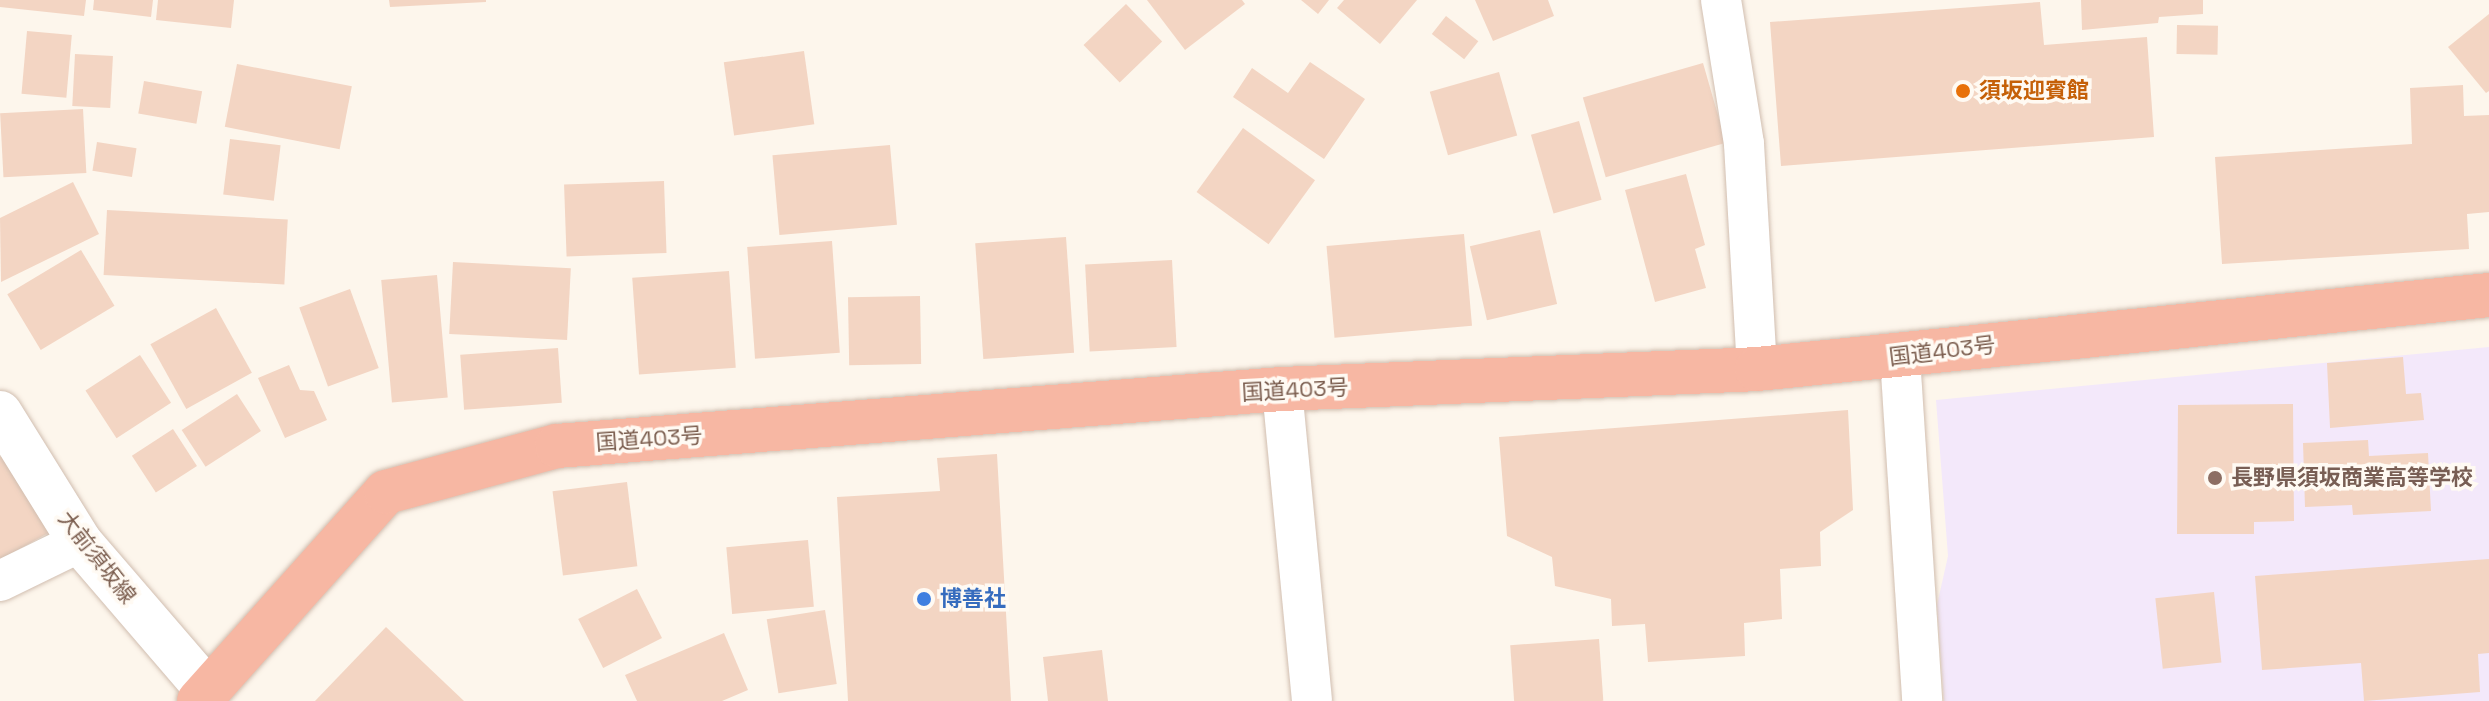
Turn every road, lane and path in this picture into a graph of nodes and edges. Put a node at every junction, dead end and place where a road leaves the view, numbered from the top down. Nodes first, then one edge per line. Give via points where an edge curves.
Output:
1 (1721, 0) edge
2 (2489, 295) edge
3 (1900, 357) junction
4 (1757, 369) junction
5 (1282, 389) junction
6 (0, 413) edge
7 (80, 542) junction
8 (0, 581) edge
9 (209, 698) edge
10 (1312, 701) edge
11 (1922, 701) edge

1 - 4 street via 1744,144
2 - 3 highway, 国道403号
3 - 4 highway, 国道403号
3 - 11 street
4 - 5 highway, 国道403号
5 - 9 highway, 国道403号 via 557,446 386,492
5 - 10 street
6 - 7 main road, 大前須坂線
7 - 8 street
7 - 9 main road, 大前須坂線

